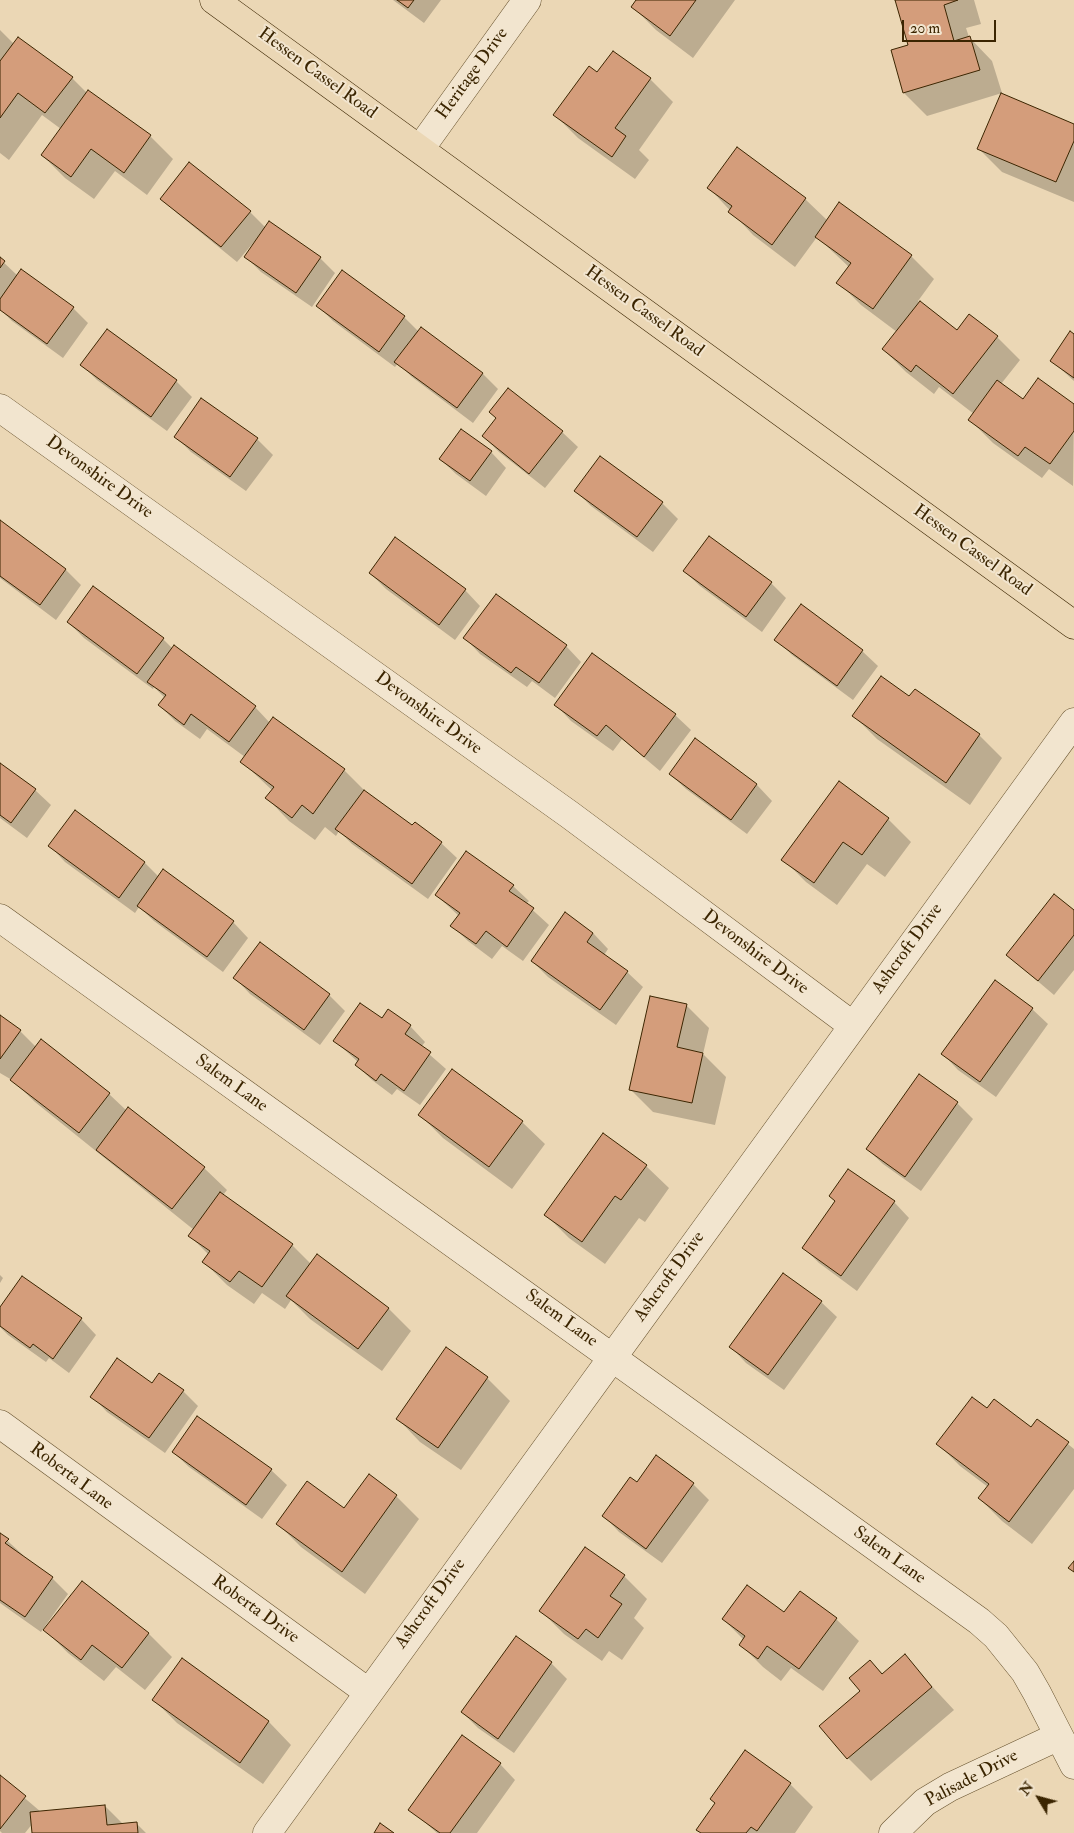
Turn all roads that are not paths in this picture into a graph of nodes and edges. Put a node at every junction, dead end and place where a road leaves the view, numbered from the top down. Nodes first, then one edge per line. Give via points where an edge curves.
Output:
1 (214, 0) edge
2 (527, 0) edge
3 (420, 149) junction
4 (0, 408) edge
5 (1074, 625) edge
6 (1074, 722) edge
7 (0, 918) edge
8 (852, 1025) junction
9 (612, 1356) junction
10 (0, 1424) edge
11 (142, 1529) joint
12 (368, 1692) junction
13 (1059, 1736) junction
14 (1074, 1765) edge
15 (267, 1833) edge
16 (893, 1833) edge

1 - 3 main road, Hessen Cassel Road
2 - 3 street, Heritage Drive
3 - 5 main road, Hessen Cassel Road
4 - 8 street, Devonshire Drive via 570,815
6 - 8 street, Ashcroft Drive
7 - 9 street, Salem Lane
8 - 9 street, Ashcroft Drive
9 - 12 street, Ashcroft Drive
9 - 13 street, Salem Lane via 979,1621 996,1636 1025,1672
10 - 11 street, Roberta Lane
11 - 12 street, Roberta Drive
12 - 15 street, Ashcroft Drive
13 - 14 street, Salem Lane
13 - 16 street, Palisade Drive via 950,1787 925,1802

